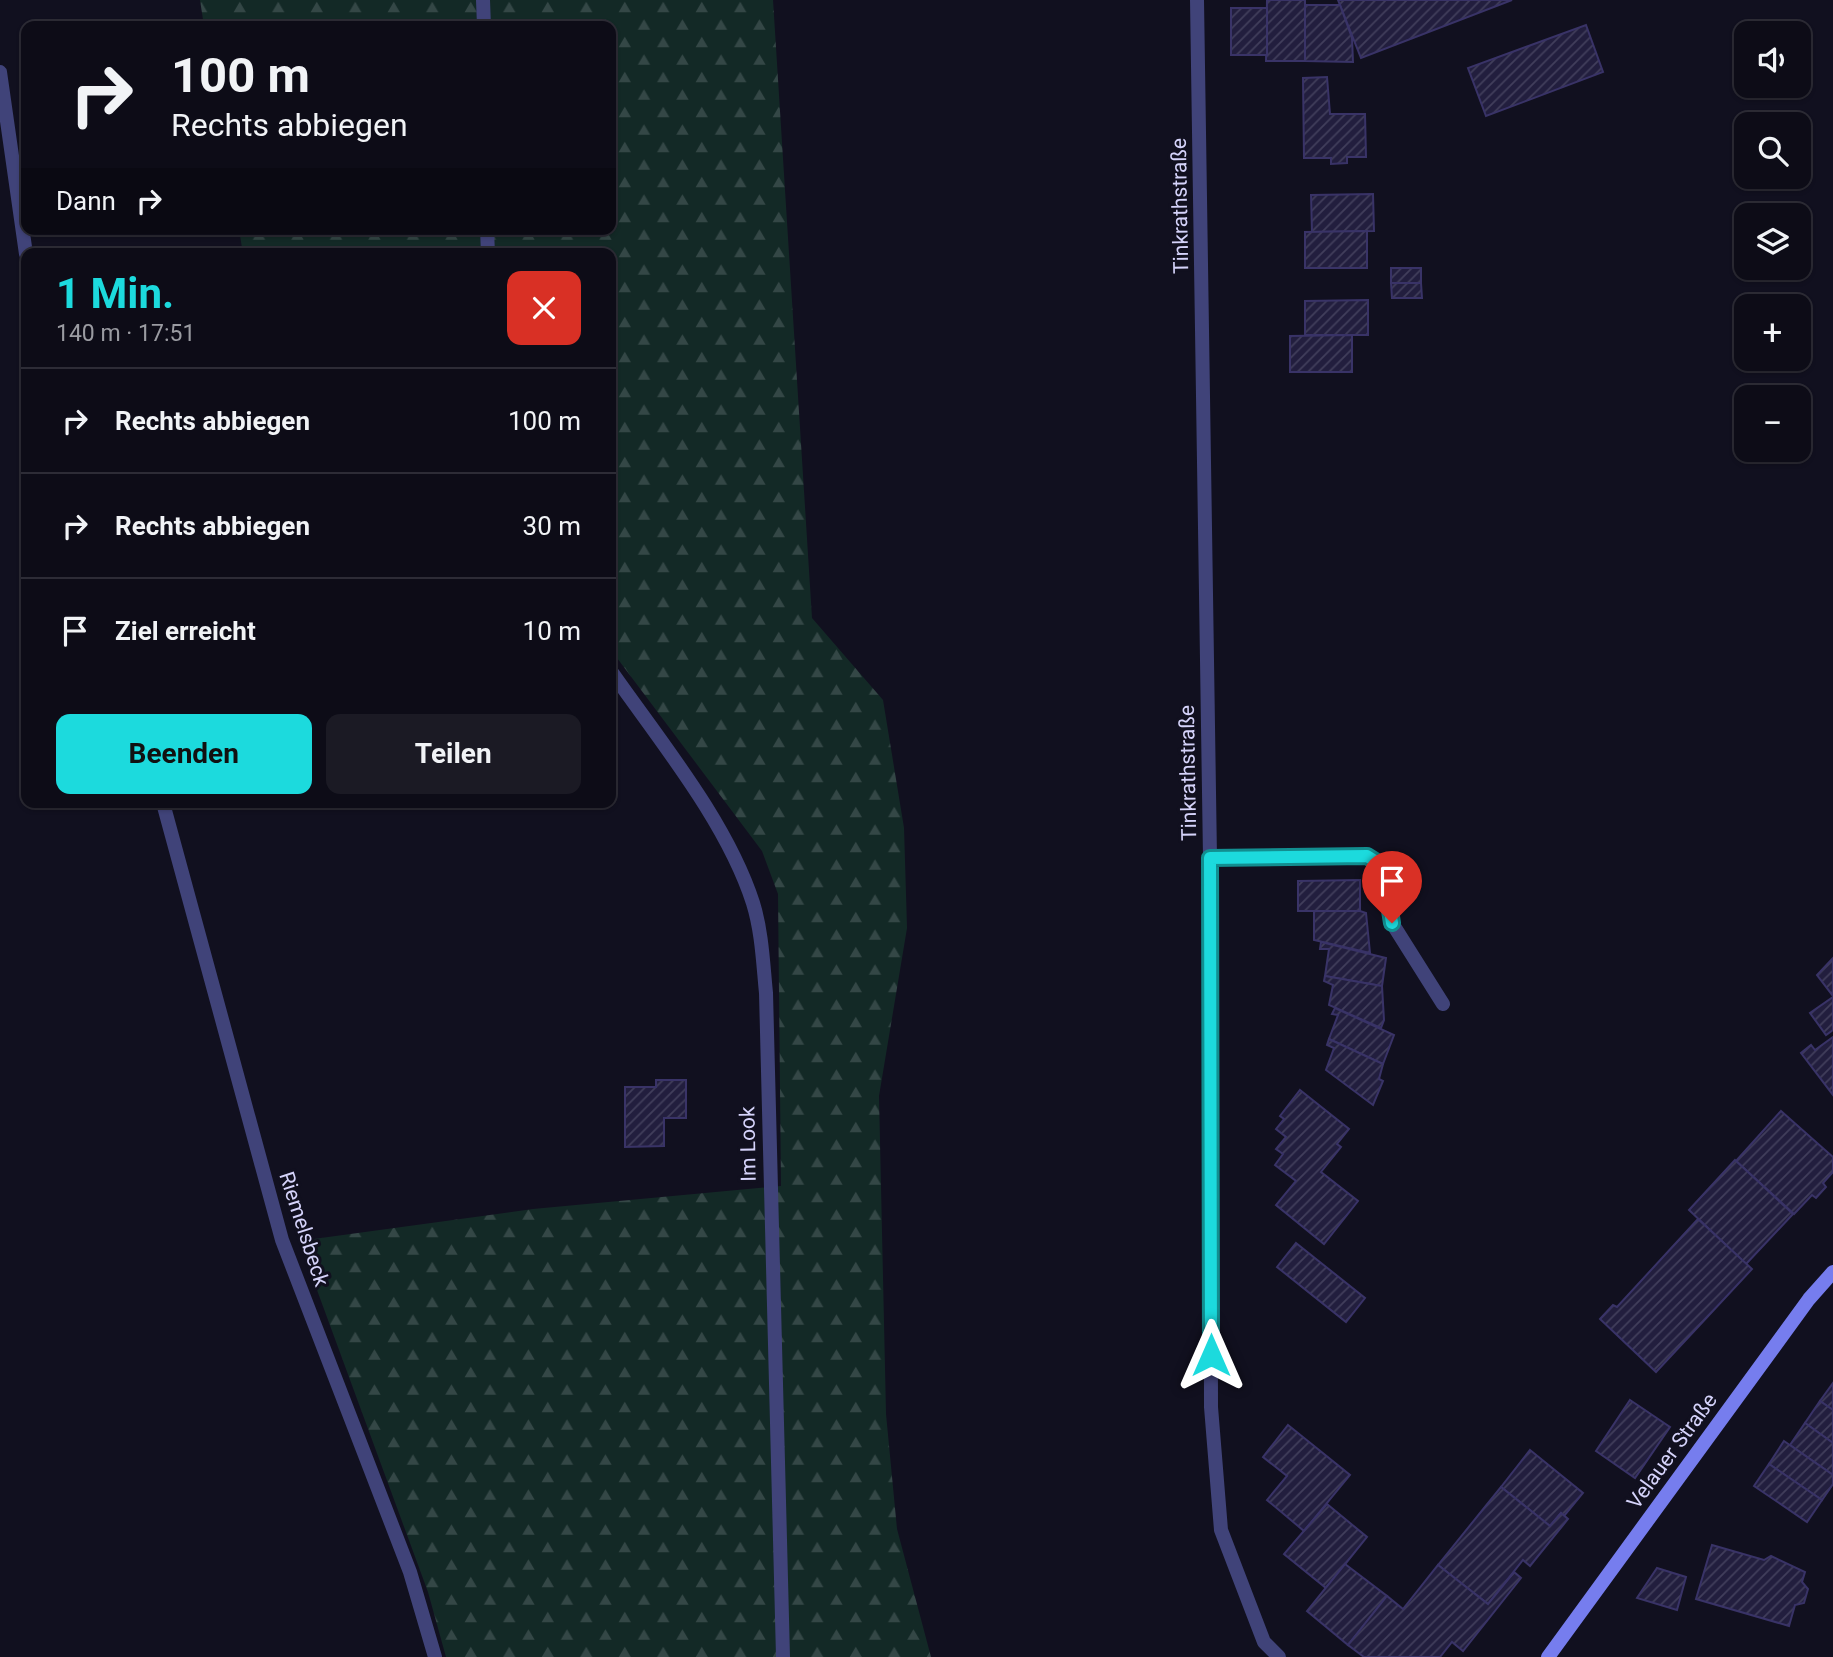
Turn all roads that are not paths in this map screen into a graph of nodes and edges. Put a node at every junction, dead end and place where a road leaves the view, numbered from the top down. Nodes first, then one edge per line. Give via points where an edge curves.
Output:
1 (483, 0) edge
2 (1197, 0) edge
3 (484, 21) edge
4 (0, 72) edge
5 (21, 219) edge
6 (616, 678) edge
7 (164, 808) edge
8 (1210, 858) junction
9 (1443, 1004) dead end
10 (1833, 1272) edge
11 (435, 1657) edge
12 (783, 1657) edge
13 (1279, 1657) edge
14 (1548, 1657) edge

1 - 3 street
2 - 8 street, Tinkrathstraße
4 - 5 street
6 - 12 street, Im Look via 735,858 753,904 762,948
7 - 11 street, Riemelsbeck via 282,1240 410,1572
8 - 9 street via 1367,856 1383,866 1392,923
8 - 13 street, Tinkrathstraße via 1213,1434 1222,1530 1264,1642
10 - 14 main road, Velauer Straße

